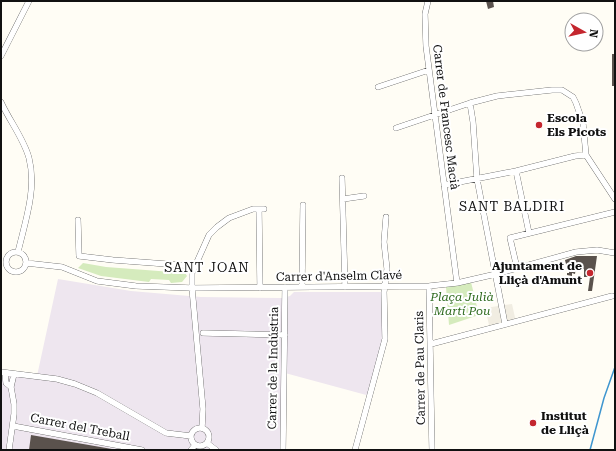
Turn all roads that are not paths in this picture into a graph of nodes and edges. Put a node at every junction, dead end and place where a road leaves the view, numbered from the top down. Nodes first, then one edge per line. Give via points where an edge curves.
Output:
1 (29, 1) edge
2 (428, 1) edge
3 (1, 56) edge
4 (429, 70) junction
5 (378, 87) dead end
6 (1, 102) edge
7 (470, 103) junction
8 (435, 115) junction
9 (396, 128) dead end
10 (586, 155) junction
11 (516, 171) junction
12 (342, 178) dead end
13 (477, 179) junction
14 (444, 185) junction
15 (364, 196) dead end
16 (343, 199) junction
17 (615, 199) edge
18 (303, 205) dead end
19 (615, 212) edge
20 (386, 217) dead end
21 (78, 220) dead end
22 (529, 233) junction
23 (18, 252) junction
24 (615, 253) edge
25 (4, 263) edge
26 (26, 263) junction
27 (194, 266) junction
28 (517, 268) junction
29 (496, 274) junction
30 (457, 283) junction
31 (386, 286) junction
32 (429, 286) junction
33 (285, 287) junction
34 (302, 287) junction
35 (345, 287) junction
36 (192, 288) junction
37 (260, 288) junction
38 (612, 296) dead end
39 (505, 324) junction
40 (203, 333) dead end
41 (285, 335) junction
42 (431, 344) junction
43 (3, 372) edge
44 (14, 374) junction
45 (6, 383) edge
46 (13, 426) junction
47 (202, 428) junction
48 (191, 436) junction
49 (207, 443) junction
50 (195, 444) junction
51 (118, 448) edge
52 (9, 450) edge
53 (142, 450) edge
54 (191, 450) edge
55 (216, 450) edge
56 (283, 450) edge
57 (355, 450) edge
58 (432, 450) edge

1 - 3 street
2 - 4 street, Carrer de Francesc Macià via 425,29
4 - 5 street
4 - 8 street, Carrer de Francesc Macià
6 - 23 street via 29,156 32,175 32,189
7 - 8 street
7 - 10 street via 515,93 552,90 567,92 580,110
7 - 13 street
8 - 9 street
8 - 14 street, Carrer de Francesc Macià
10 - 11 street
10 - 17 street
11 - 13 street
11 - 22 street
12 - 16 street
13 - 14 street
13 - 29 street
14 - 30 street, Carrer de Francesc Macià
15 - 16 street
16 - 35 street
18 - 34 street
19 - 22 street
20 - 31 street
21 - 27 street via 79,256
22 - 28 street via 510,238
23 - 25 street via 12,253
23 - 26 street via 26,258
24 - 28 street, Carrer d'Anselm Clavé via 597,250 576,252
25 - 26 street via 10,270 18,272
26 - 36 street, Carrer d'Anselm Clavé via 62,267 97,281 136,286
27 - 36 street
27 - 37 street via 209,235 216,227 229,218 261,209
28 - 29 street, Carrer d'Anselm Clavé
29 - 30 street, Carrer d'Anselm Clavé
29 - 39 street
30 - 32 street, Carrer d'Anselm Clavé
31 - 32 street, Carrer d'Anselm Clavé
31 - 35 street, Carrer d'Anselm Clavé
31 - 57 street via 384,348
32 - 42 street, Carrer de Pau Claris
33 - 34 street, Carrer d'Anselm Clavé
33 - 37 street, Carrer d'Anselm Clavé
33 - 41 street, Carrer de la Indústria
34 - 35 street, Carrer d'Anselm Clavé
36 - 37 street, Carrer d'Anselm Clavé
36 - 47 street via 203,409
38 - 39 street
39 - 42 street
40 - 41 street
41 - 56 street, Carrer de la Indústria
42 - 58 street, Carrer de Pau Claris
43 - 44 street
43 - 45 street
44 - 45 street
44 - 48 street via 75,384 97,393 166,433
45 - 46 street via 14,404
46 - 51 street, Carrer del Treball
46 - 52 street
47 - 48 street via 195,429
47 - 49 street via 209,434
48 - 50 street
49 - 50 street via 201,446
49 - 55 street
50 - 54 street
51 - 53 street, Carrer del Treball

